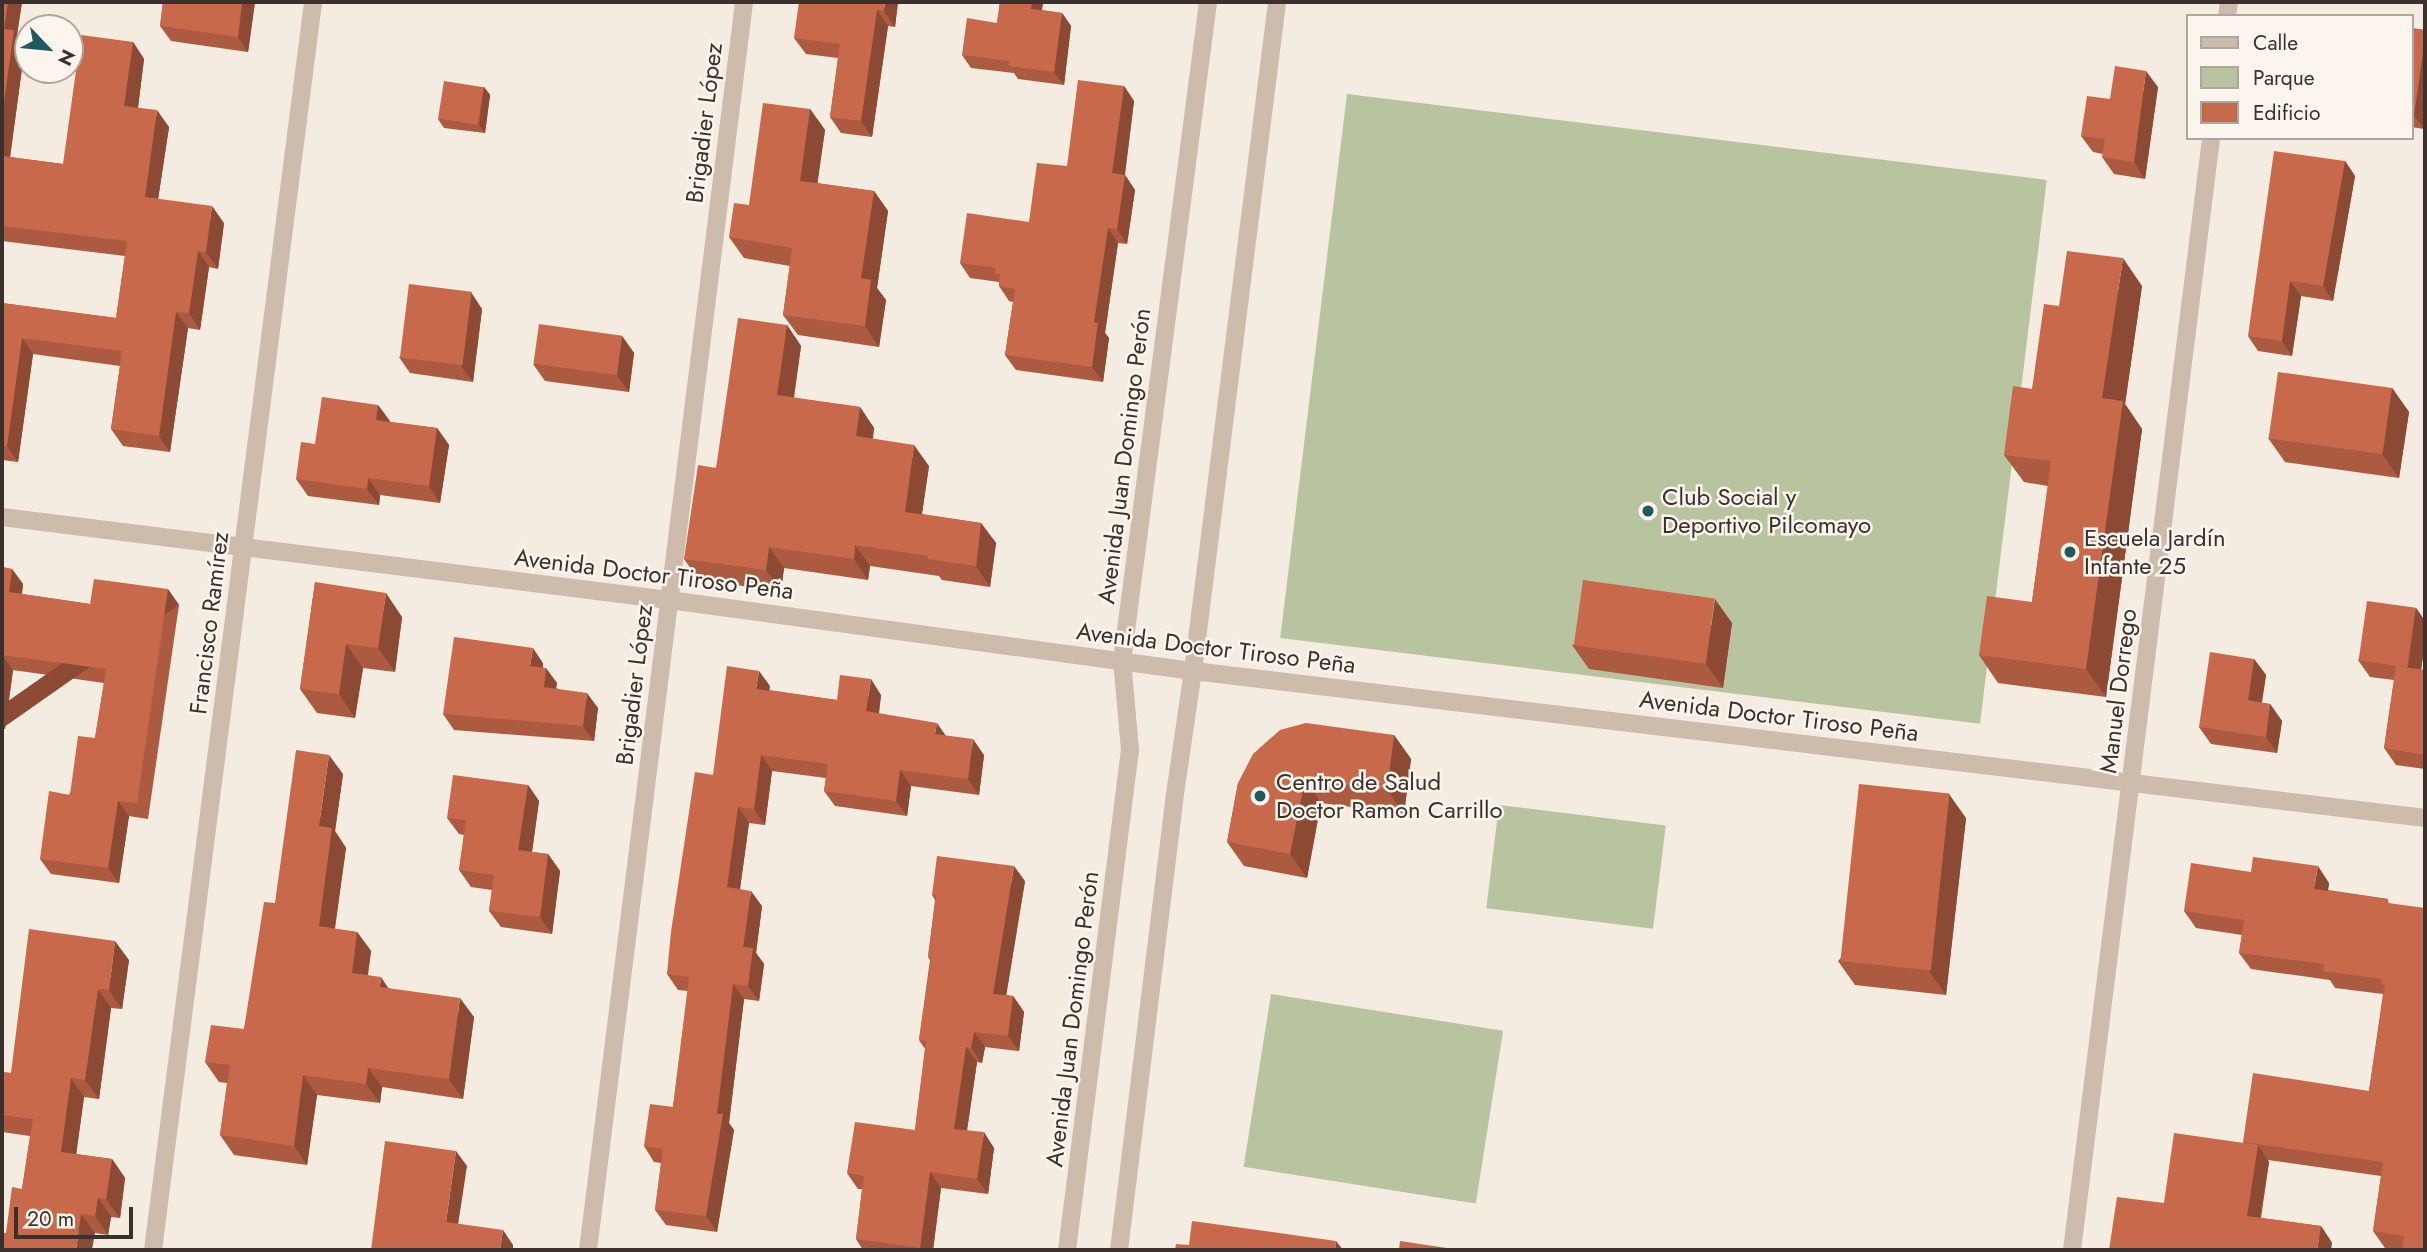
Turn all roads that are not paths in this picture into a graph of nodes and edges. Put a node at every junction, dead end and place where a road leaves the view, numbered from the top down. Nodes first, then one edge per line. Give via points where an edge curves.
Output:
1 (313, 2) edge
2 (744, 2) edge
3 (1208, 2) edge
4 (1277, 2) edge
5 (2211, 140) edge
6 (2, 517) edge
7 (243, 547) junction
8 (669, 600) junction
9 (1122, 661) junction
10 (1193, 671) junction
11 (2131, 782) junction
12 (2425, 818) edge
13 (153, 1250) edge
14 (588, 1250) edge
15 (1067, 1250) edge
16 (1119, 1250) edge
17 (2072, 1250) edge

1 - 7 street, Francisco Ramírez
2 - 8 street, Brigadier López
3 - 9 street, Avenida Juan Domingo Perón
4 - 10 street
5 - 11 street, Manuel Dorrego
6 - 7 street, Avenida Doctor Tiroso Peña
7 - 8 street, Avenida Doctor Tiroso Peña
7 - 13 street, Francisco Ramírez
8 - 9 street, Avenida Doctor Tiroso Peña
8 - 14 street, Brigadier López
9 - 10 street, Avenida Doctor Tiroso Peña
9 - 15 street, Avenida Juan Domingo Perón via 1130,750
10 - 11 street, Avenida Doctor Tiroso Peña
10 - 16 street
11 - 12 street, Avenida Doctor Tiroso Peña
11 - 17 street, Manuel Dorrego

